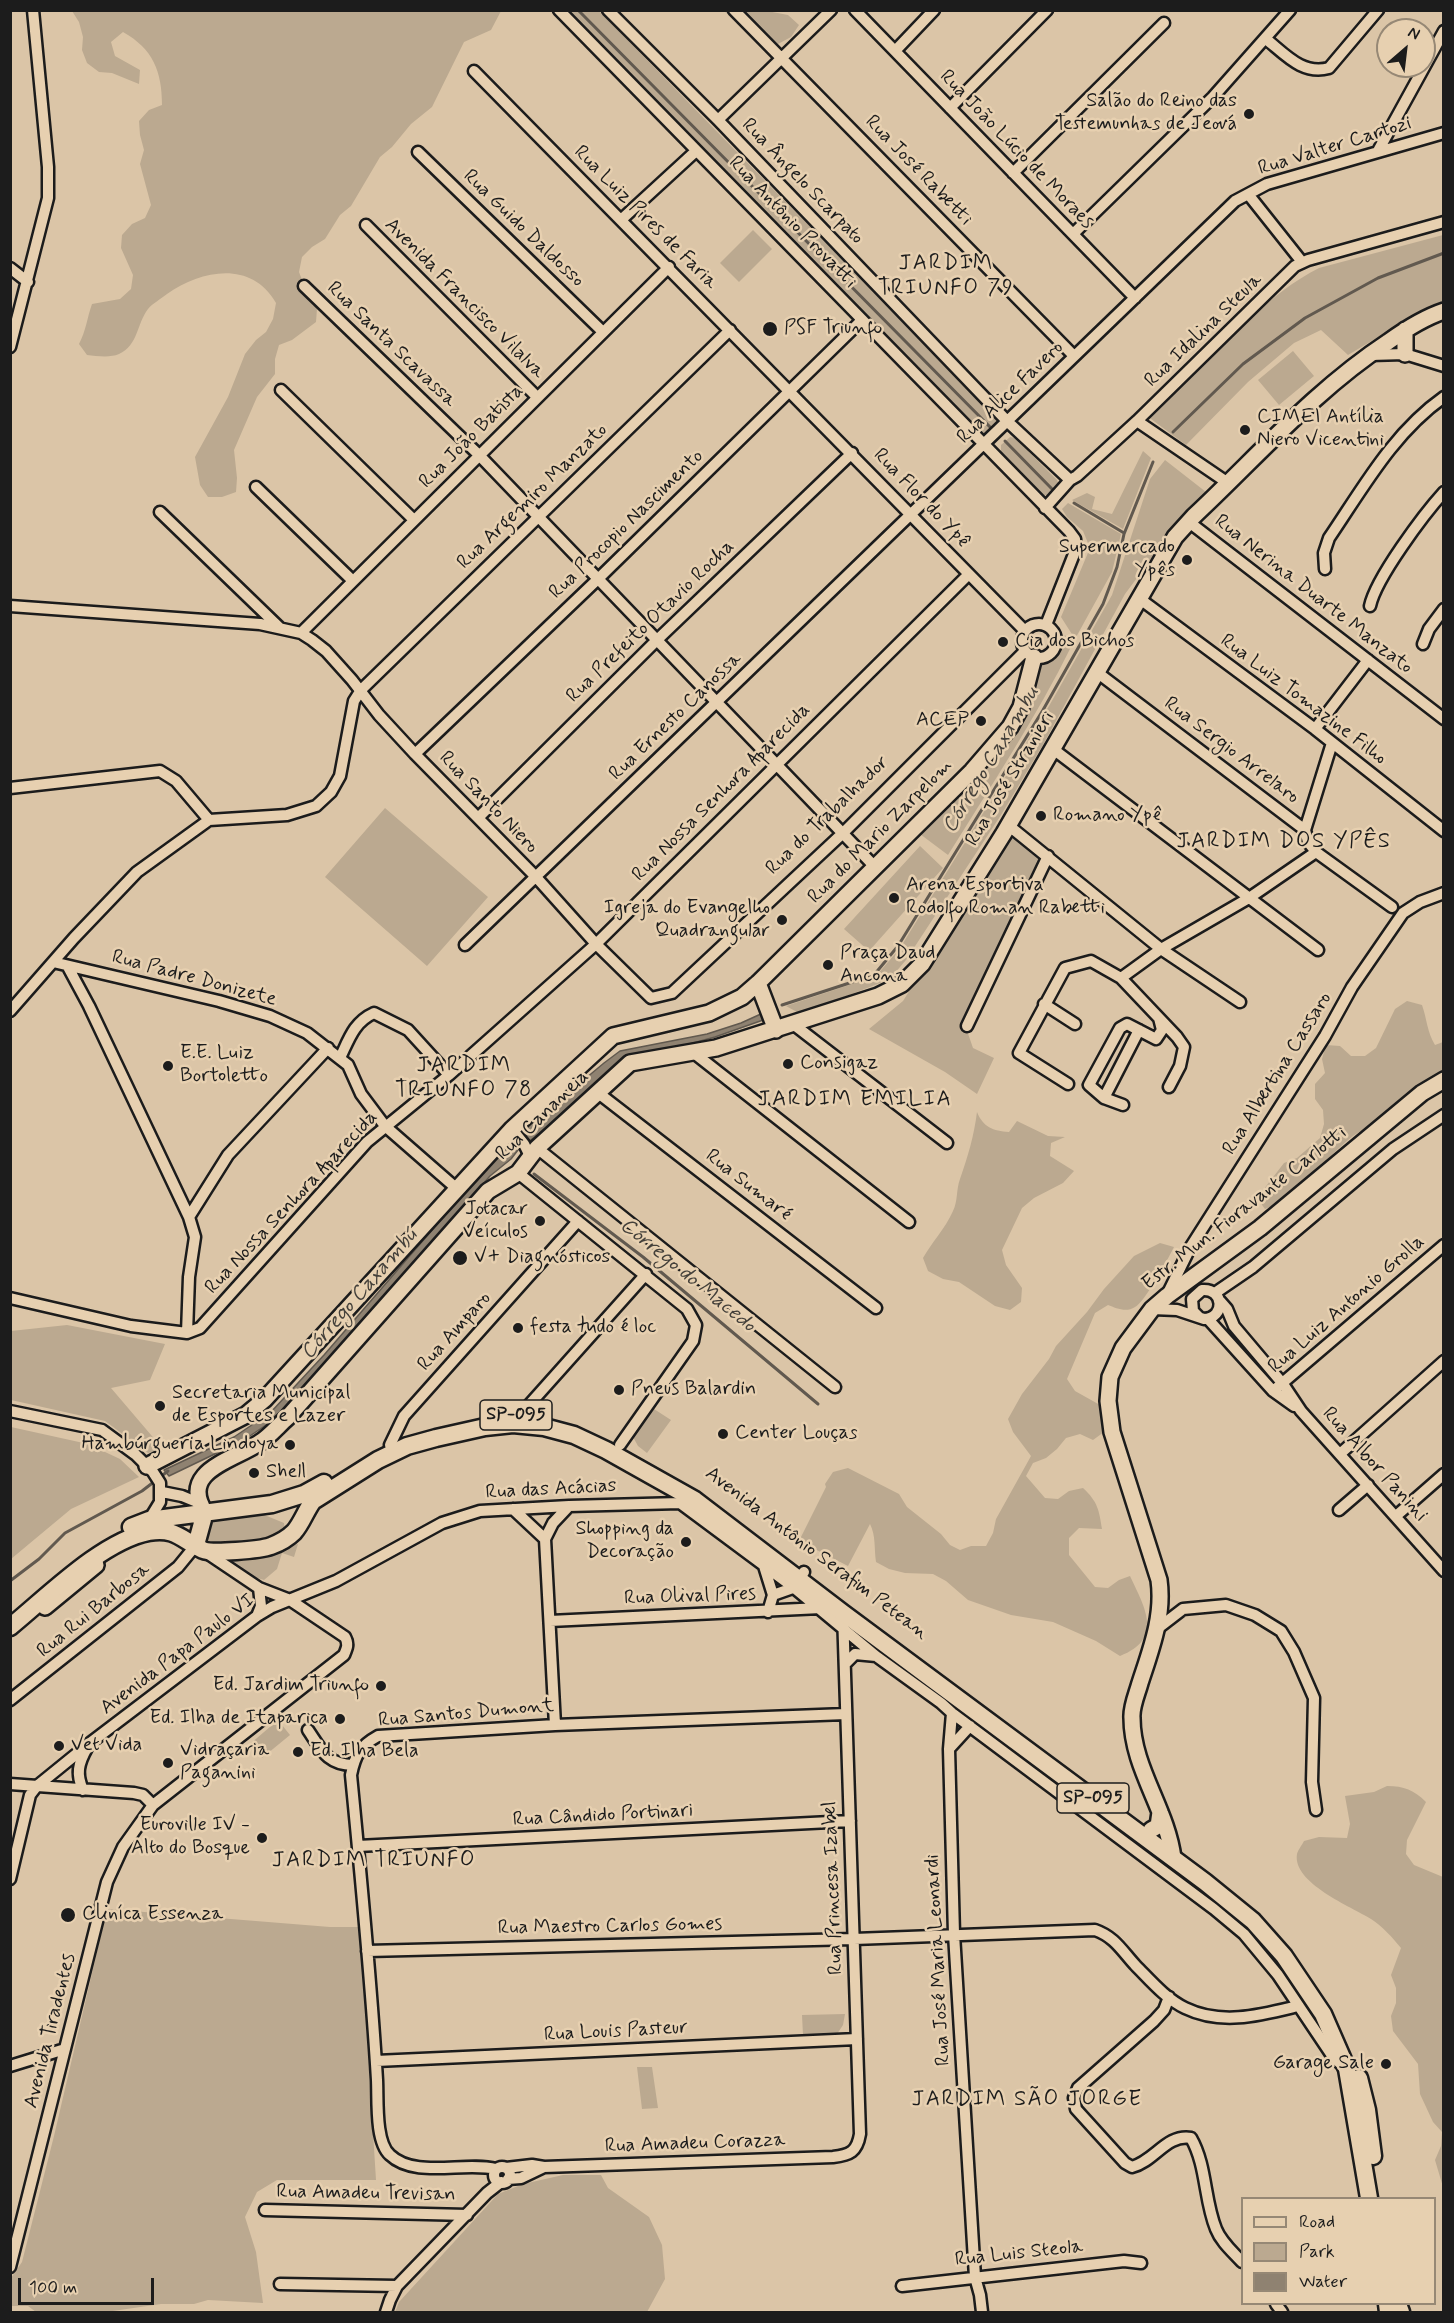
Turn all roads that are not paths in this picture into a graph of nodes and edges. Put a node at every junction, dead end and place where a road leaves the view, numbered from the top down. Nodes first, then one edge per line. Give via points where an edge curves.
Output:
1 (33, 10) edge
2 (559, 10) edge
3 (608, 10) edge
4 (734, 10) edge
5 (831, 10) edge
6 (855, 10) edge
7 (870, 10) edge
8 (934, 10) edge
9 (1047, 10) edge
10 (1290, 10) edge
11 (1378, 10) edge
12 (1164, 23) dead end
13 (872, 28) junction
14 (1443, 31) edge
15 (1266, 39) junction
16 (895, 51) junction
17 (782, 58) junction
18 (474, 70) dead end
19 (950, 108) junction
20 (717, 120) junction
21 (1443, 133) edge
22 (696, 150) junction
23 (1378, 151) junction
24 (418, 152) dead end
25 (1013, 173) junction
26 (1248, 194) junction
27 (622, 219) junction
28 (1443, 222) edge
29 (366, 225) dead end
30 (1073, 234) junction
31 (1302, 262) junction
32 (669, 267) junction
33 (10, 268) edge
34 (28, 282) junction
35 (304, 286) dead end
36 (1135, 298) junction
37 (1443, 311) edge
38 (862, 320) junction
39 (730, 330) junction
40 (1405, 330) junction
41 (603, 332) junction
42 (10, 347) edge
43 (1405, 354) junction
44 (1074, 356) junction
45 (1367, 356) junction
46 (1443, 366) edge
47 (281, 390) dead end
48 (790, 392) junction
49 (537, 397) junction
50 (1443, 397) edge
51 (1137, 421) junction
52 (1008, 422) junction
53 (983, 445) junction
54 (852, 453) junction
55 (479, 456) junction
56 (1070, 480) junction
57 (1228, 483) junction
58 (256, 487) dead end
59 (1443, 492) edge
60 (1046, 508) junction
61 (160, 512) dead end
62 (911, 514) junction
63 (537, 518) junction
64 (413, 519) junction
65 (1189, 522) junction
66 (1325, 569) dead end
67 (969, 574) junction
68 (598, 579) junction
69 (352, 580) junction
70 (1140, 599) junction
71 (10, 606) edge
72 (1370, 606) dead end
73 (1443, 609) edge
74 (1046, 626) junction
75 (280, 628) junction
76 (1025, 631) junction
77 (301, 633) junction
78 (657, 640) junction
79 (1424, 644) dead end
80 (1030, 654) junction
81 (1368, 660) junction
82 (1098, 673) junction
83 (361, 690) junction
84 (717, 702) junction
85 (1443, 720) edge
86 (1315, 729) junction
87 (1332, 743) junction
88 (1053, 749) junction
89 (415, 754) junction
90 (777, 764) junction
91 (10, 788) edge
92 (478, 818) junction
93 (209, 820) junction
94 (1008, 825) junction
95 (1305, 830) junction
96 (1443, 831) edge
97 (843, 833) junction
98 (1316, 852) junction
99 (1048, 856) junction
100 (876, 868) junction
101 (536, 877) junction
102 (1443, 893) edge
103 (1249, 898) junction
104 (1392, 907) dead end
105 (596, 944) junction
106 (465, 945) dead end
107 (1161, 948) junction
108 (1318, 950) dead end
109 (53, 962) junction
110 (68, 967) junction
111 (1121, 978) junction
112 (758, 983) junction
113 (651, 998) joint
114 (1240, 1002) dead end
115 (1044, 1004) junction
116 (10, 1011) edge
117 (1159, 1018) junction
118 (1075, 1023) dead end
119 (793, 1024) junction
120 (967, 1026) dead end
121 (776, 1030) junction
122 (1139, 1030) junction
123 (328, 1048) junction
124 (694, 1053) junction
125 (340, 1058) junction
126 (449, 1075) junction
127 (1443, 1080) edge
128 (1068, 1084) dead end
129 (1169, 1087) dead end
130 (597, 1092) junction
131 (1104, 1098) junction
132 (1123, 1106) dead end
133 (1443, 1115) edge
134 (385, 1126) junction
135 (512, 1129) junction
136 (947, 1143) dead end
137 (533, 1152) junction
138 (518, 1173) junction
139 (456, 1188) junction
140 (189, 1217) junction
141 (578, 1221) junction
142 (909, 1222) dead end
143 (1443, 1245) edge
144 (646, 1274) junction
145 (1193, 1277) junction
146 (1214, 1295) junction
147 (1167, 1296) junction
148 (10, 1298) edge
149 (876, 1308) dead end
150 (1152, 1309) junction
151 (1204, 1318) junction
152 (187, 1333) junction
153 (1443, 1361) edge
154 (1283, 1384) junction
155 (834, 1387) dead end
156 (1273, 1391) junction
157 (10, 1411) edge
158 (1301, 1411) junction
159 (520, 1415) junction
160 (620, 1444) junction
161 (390, 1445) junction
162 (1341, 1453) junction
163 (150, 1469) junction
164 (1443, 1473) edge
165 (1368, 1485) junction
166 (161, 1487) junction
167 (682, 1498) junction
168 (272, 1504) junction
169 (569, 1506) junction
170 (202, 1507) junction
171 (513, 1509) junction
172 (1339, 1510) dead end
173 (1396, 1516) junction
174 (145, 1527) junction
175 (296, 1529) junction
176 (546, 1539) junction
177 (200, 1548) junction
178 (764, 1566) junction
179 (1443, 1571) edge
180 (799, 1580) junction
181 (259, 1588) junction
182 (772, 1595) junction
183 (290, 1600) junction
184 (824, 1605) junction
185 (768, 1611) junction
186 (10, 1612) edge
187 (257, 1616) junction
188 (550, 1621) junction
189 (843, 1621) junction
190 (10, 1627) edge
191 (1158, 1629) junction
192 (10, 1635) edge
193 (876, 1656) junction
194 (845, 1664) junction
195 (10, 1700) edge
196 (952, 1713) junction
197 (846, 1714) junction
198 (555, 1725) junction
199 (970, 1726) junction
200 (308, 1730) dead end
201 (90, 1743) junction
202 (949, 1749) junction
203 (353, 1765) junction
204 (10, 1784) edge
205 (37, 1786) junction
206 (83, 1790) junction
207 (153, 1805) junction
208 (1316, 1810) dead end
209 (1160, 1812) junction
210 (850, 1821) junction
211 (1151, 1830) junction
212 (358, 1846) junction
213 (1173, 1852) junction
214 (10, 1879) edge
215 (954, 1934) junction
216 (854, 1939) junction
217 (367, 1952) junction
218 (1169, 1998) junction
219 (1298, 2006) junction
220 (857, 2038) junction
221 (65, 2049) junction
222 (29, 2060) junction
223 (376, 2061) junction
224 (10, 2066) edge
225 (1347, 2069) junction
226 (60, 2072) junction
227 (846, 2155) joint
228 (501, 2176) junction
229 (1369, 2197) edge
230 (1378, 2197) edge
231 (265, 2210) dead end
232 (467, 2215) junction
233 (1241, 2261) edge
234 (1141, 2263) dead end
235 (10, 2267) edge
236 (975, 2277) junction
237 (280, 2284) dead end
238 (398, 2286) junction
239 (902, 2286) dead end
240 (386, 2313) edge
241 (982, 2313) edge

1 - 34 street via 48,198
2 - 22 street, Rua Antônio Provatti
3 - 20 street, Rua Ângelo Scarpato
4 - 17 street, Rua José Rabetti
5 - 17 street
6 - 13 street, Rua João Lúcio de Moraes
7 - 13 street
8 - 16 street
9 - 19 street
10 - 15 street
11 - 15 street via 1329,68 1304,68
12 - 25 street
13 - 16 street, Rua João Lúcio de Moraes
14 - 23 street
15 - 30 street via 1213,97
16 - 19 street, Rua João Lúcio de Moraes
17 - 20 street
17 - 44 street, Rua José Rabetti
18 - 27 street, Rua Luiz Pires de Faria
19 - 25 street, Rua João Lúcio de Moraes
20 - 52 street, Rua Ângelo Scarpato
21 - 23 street, Rua Valter Cartozi
22 - 27 street
22 - 38 street, Rua Antônio Provatti
23 - 26 street, Rua Valter Cartozi via 1267,184
24 - 41 street, Rua Guido Daldosso
25 - 30 street, Rua João Lúcio de Moraes
26 - 31 street
26 - 36 street, Rua Valter Cartozi via 1235,201
27 - 32 street, Rua Luiz Pires de Faria
28 - 31 street, Rua Idalina Steula
29 - 49 street, Avenida Francisco Vilalva
30 - 36 street, Rua João Lúcio de Moraes
31 - 51 street, Rua Idalina Steula
32 - 39 street, Rua Luiz Pires de Faria
32 - 41 street, Rua João Batista
33 - 34 street
34 - 42 street
35 - 55 street, Rua Santa Scavassa
36 - 44 street, Rua Alice Favero
37 - 40 street, Rua José Stranieri
38 - 48 street, Rua Procopio Nascimento
38 - 53 street, Rua Antônio Provatti
39 - 48 street, Rua Luiz Pires de Faria
39 - 63 street, Rua Argemiro Manzato
40 - 43 street
40 - 45 street, Rua José Stranieri
41 - 49 street, Rua João Batista
43 - 45 street
43 - 46 street
44 - 52 street, Rua Alice Favero
45 - 57 street, Rua José Stranieri via 1323,390
47 - 64 street
48 - 54 street, Rua Flor do Ypê
48 - 68 street, Rua Procopio Nascimento
49 - 55 street, Rua João Batista
50 - 66 street via 1396,439 1329,538 1324,553
51 - 56 street, Rua Idalina Steula
51 - 57 street
52 - 53 street, Rua Alice Favero
52 - 56 street, Rua Ângelo Scarpato
53 - 60 street, Rua Antônio Provatti
53 - 62 street, Rua Alice Favero
54 - 62 street, Rua Flor do Ypê
54 - 78 street, Rua Prefeito Otavio Rocha
55 - 63 street, Rua Santa Scavassa
55 - 64 street, Rua João Batista
56 - 60 street, Rua Idalina Steula
57 - 65 street, Rua José Stranieri
58 - 69 street
59 - 72 street via 1377,587
60 - 74 street, Rua Antônio Provatti via 1075,539 1076,549
61 - 75 street
62 - 67 street, Rua Flor do Ypê
62 - 84 street, Rua Ernesto Canossa
63 - 68 street, Rua Santa Scavassa
63 - 83 street, Rua Argemiro Manzato
64 - 69 street, Rua João Batista
65 - 70 street, Rua José Stranieri via 1175,537
65 - 81 street, Rua Nerina Duarte Manzato
67 - 76 street, Rua Flor do Ypê
67 - 90 street, Rua Nossa Senhora Aparecida
68 - 78 street, Rua Santa Scavassa
68 - 89 street, Rua Procopio Nascimento
69 - 77 street, Rua João Batista
70 - 82 street, Rua José Stranieri
70 - 86 street, Rua Luiz Tomazine Filho
71 - 75 street
73 - 79 street
74 - 76 street via 1032,626
74 - 80 street via 1056,637 1055,647 1049,655
75 - 77 street
76 - 80 street via 1022,641
77 - 83 street, Rua Santo Niero via 326,651
78 - 84 street, Rua Santa Scavassa
78 - 92 street, Rua Prefeito Otavio Rocha
80 - 97 street, Rua do Trabalhador
80 - 100 street, Rua do Mario Zarpelom via 1021,707 1011,727
81 - 85 street, Rua Nerina Duarte Manzato
81 - 86 street
82 - 88 street, Rua José Stranieri
82 - 95 street, Rua Sergio Arrelaro
83 - 89 street, Rua Santo Niero
83 - 93 street via 354,701 340,776 316,806 287,815
84 - 90 street, Rua Santa Scavassa
84 - 101 street, Rua Ernesto Canossa
86 - 87 street, Rua Luiz Tomazine Filho
87 - 95 street
87 - 96 street, Rua Luiz Tomazine Filho
88 - 94 street, Rua José Stranieri
88 - 103 street
89 - 92 street, Rua Santo Niero
90 - 97 street, Rua Santa Scavassa
90 - 105 street, Rua Nossa Senhora Aparecida
91 - 93 street via 160,771 176,781
92 - 101 street, Rua Santo Niero
93 - 109 street via 137,872
94 - 99 street
94 - 119 street, Rua José Stranieri via 922,963 902,984 879,996
95 - 98 street, Rua Sergio Arrelaro
97 - 100 street, Rua Santa Scavassa
97 - 113 street, Rua do Trabalhador via 672,993
98 - 103 street
98 - 104 street, Rua Sergio Arrelaro
99 - 107 street
99 - 120 street
100 - 112 street, Rua do Mario Zarpelom
101 - 105 street, Rua Santo Niero
101 - 106 street, Rua Ernesto Canossa
102 - 147 street, Rua Albertina Cassaro via 1403,913 1352,987 1190,1248
103 - 107 street
103 - 108 street
105 - 113 street, Rua Santo Niero
105 - 126 street, Rua Nossa Senhora Aparecida
107 - 111 street
107 - 114 street
109 - 110 street, Rua Padre Donizete
109 - 116 street
110 - 123 street, Rua Padre Donizete via 110,974 270,1016
110 - 140 street
111 - 115 street via 1091,961 1073,965 1065,969
111 - 117 street
112 - 121 street
112 - 135 street, Rua do Mario Zarpelom via 742,997 710,1013 613,1036
115 - 118 street
115 - 128 street via 1019,1053
117 - 122 street via 1162,1030 1156,1039
117 - 129 street via 1184,1047
119 - 121 street, Rua José Stranieri
119 - 136 street
121 - 124 street, Rua Cananeia
122 - 131 street
122 - 131 street via 1126,1024 1120,1028 1092,1078 1089,1085
123 - 125 street, Rua Padre Donizete
123 - 140 street via 228,1155
124 - 130 street, Rua Cananeia via 630,1063
124 - 142 street
125 - 126 street via 361,1019 374,1013 408,1030
125 - 134 street, Rua Padre Donizete
126 - 134 street, Rua Nossa Senhora Aparecida
127 - 145 street, Estr. Mun. Fioravante Carlotti
130 - 137 street, Rua Cananeia
130 - 149 street, Rua Sumaré
131 - 132 street
133 - 146 street via 1394,1149
134 - 139 street, Rua Padre Donizete
134 - 152 street, Rua Nossa Senhora Aparecida via 210,1319
135 - 137 street
135 - 139 street
137 - 138 street, Rua Cananeia
137 - 155 street
138 - 141 street
138 - 170 street, Rua Cananeia via 488,1191 287,1418 260,1443 203,1477 197,1486
139 - 163 street via 265,1399
140 - 152 street via 195,1238
141 - 144 street
141 - 161 street, Rua Amparo via 404,1416
143 - 154 street, Rua Luiz Antonio Grolla
144 - 159 street
144 - 160 street via 687,1309 696,1325 693,1341
145 - 146 street
145 - 147 street, Estr. Mun. Fioravante Carlotti
146 - 151 street via 1217,1315
146 - 151 street via 1198,1292 1192,1299 1193,1311
146 - 154 street via 1227,1309 1234,1326
147 - 150 street, Estr. Mun. Fioravante Carlotti
148 - 152 street via 131,1326
150 - 151 street via 1177,1310
150 - 191 street, Estr. Mun. Fioravante Carlotti via 1123,1347 1110,1377 1108,1401 1112,1432 1160,1580
151 - 156 street
153 - 162 street
154 - 156 street, Rua Luiz Antonio Grolla
154 - 158 street
156 - 158 street
157 - 163 street via 102,1430
158 - 162 street, Rua Albor Panini
159 - 160 main road, Avenida Antônio Serafim Petean / SP-095 via 573,1424
159 - 161 main road, Avenida Antônio Serafim Petean / SP-095 via 481,1417 434,1428
160 - 180 main road, Avenida Antônio Serafim Petean / SP-095 via 684,1482
161 - 168 main road, Avenida Antônio Serafim Petean / SP-095 via 304,1494
162 - 165 street, Rua Albor Panini
163 - 166 street
164 - 173 street
165 - 172 street
165 - 173 street, Rua Albor Panini
166 - 170 street
166 - 174 street via 160,1502
167 - 169 street, Rua das Acácias
167 - 175 main road, Avenida Antônio Serafim Petean / SP-095 via 606,1450 574,1435 513,1424 407,1446 378,1460 314,1501
167 - 178 street, Avenida Antônio Serafim Petean
167 - 180 main road, Avenida Antônio Serafim Petean / SP-095
168 - 170 main road, Avenida Antônio Serafim Petean / SP-095
168 - 175 main road
169 - 171 street, Rua das Acácias
169 - 176 street via 553,1523
170 - 174 main road, Avenida Antônio Serafim Petean / SP-095
170 - 177 main road
171 - 176 street
171 - 183 street, Rua das Acácias via 480,1511 442,1522 336,1581
173 - 179 street, Rua Albor Panini
174 - 177 main road, Avenida Antônio Serafim Petean / SP-095 via 179,1534
174 - 186 main road, Avenida Antônio Serafim Petean / SP-095 via 117,1533
174 - 190 main road, Avenida Antônio Serafim Petean / SP-095 via 100,1553
174 - 192 street
175 - 177 main road, SP-095 via 271,1546 249,1550
176 - 188 street
177 - 181 street
177 - 195 street, Rua Rui Barbosa
178 - 180 street, Avenida Antônio Serafim Petean
178 - 182 street
180 - 182 street via 785,1592
180 - 184 main road, Avenida Antônio Serafim Petean / SP-095
180 - 211 main road, Avenida Antônio Serafim Petean / SP-095
181 - 183 street
181 - 187 street via 261,1606
182 - 185 street
183 - 187 street, Avenida Papa Paulo VI
183 - 207 street, Avenida Tiradentes via 345,1637 348,1642 344,1655
184 - 185 street, Rua Olival Pires
184 - 189 main road, Avenida Antônio Serafim Petean / SP-095
185 - 188 street, Rua Olival Pires
187 - 201 street, Avenida Papa Paulo VI
188 - 198 street
189 - 193 street, Avenida Antônio Serafim Petean
189 - 194 street, Rua Princesa Izabel
189 - 213 main road, Avenida Antônio Serafim Petean / SP-095
191 - 208 street via 1182,1609 1226,1605 1255,1615 1281,1631 1314,1698 1312,1782
191 - 209 street, Estr. Mun. Fioravante Carlotti via 1131,1715 1137,1756
193 - 194 street via 855,1654
193 - 196 street, Avenida Antônio Serafim Petean
194 - 197 street, Rua Princesa Izabel
196 - 199 street, Avenida Antônio Serafim Petean
196 - 202 street, Rua José Maria Leonardi
197 - 198 street, Rua Santos Dumont
197 - 210 street, Rua Princesa Izabel
198 - 203 street, Rua Santos Dumont via 378,1736 364,1743
199 - 202 street
199 - 219 street, Avenida Antônio Serafim Petean via 1244,1934
200 - 203 street via 328,1759
201 - 205 street, Avenida Papa Paulo VI
201 - 206 street, Avenida Papa Paulo VI via 77,1768
202 - 215 street, Rua José Maria Leonardi
203 - 212 street
204 - 205 street
205 - 206 street
205 - 214 street via 30,1795
206 - 207 street via 134,1793 143,1795
207 - 221 street, Avenida Tiradentes via 123,1847 107,1882
209 - 211 street via 1158,1826
209 - 213 street, Estr. Mun. Fioravante Carlotti
210 - 212 street, Rua Cândido Portinari
210 - 216 street, Rua Princesa Izabel
211 - 213 main road, Avenida Antônio Serafim Petean / SP-095
212 - 217 street
213 - 225 main road, Avenida Antônio Serafim Petean / SP-095 via 1253,1921 1284,1956 1323,2014
213 - 230 main road, Avenida Antônio Serafim Petean / SP-095 via 1223,1886 1290,1948 1318,1988 1357,2070 1367,2110
215 - 216 street, Rua Maestro Carlos Gomes
215 - 218 street, Rua Maestro Carlos Gomes via 1095,1930 1119,1944
215 - 236 street, Rua José Maria Leonardi
216 - 217 street, Rua Maestro Carlos Gomes
216 - 220 street, Rua Princesa Izabel
217 - 223 street
218 - 219 street via 1186,2008 1231,2019
218 - 233 street via 1154,2021 1078,2088 1074,2098 1076,2109 1132,2167 1171,2140 1191,2138 1198,2151 1215,2229
219 - 225 street, Avenida Antônio Serafim Petean via 1333,2058
220 - 223 street, Rua Louis Pasteur
220 - 227 street, Rua Princesa Izabel via 860,2134 858,2146
221 - 222 street
221 - 226 street, Avenida Tiradentes
222 - 224 street
222 - 226 street via 42,2060
223 - 228 street, Rua Amadeu Corazza via 381,2142 389,2155 406,2166 482,2166
225 - 229 main road, Avenida Antônio Serafim Petean / SP-095
226 - 235 street, Avenida Tiradentes
227 - 228 street, Rua Amadeu Corazza via 544,2167 521,2178
228 - 232 street, Rua Amadeu Corazza
231 - 232 street, Rua Amadeu Trevisan
232 - 238 street, Rua Amadeu Corazza
234 - 236 street, Rua Luis Steola via 1124,2261
236 - 239 street, Rua Luis Steola
236 - 241 street, Rua José Maria Leonardi
237 - 238 street
238 - 240 street, Rua Amadeu Corazza

